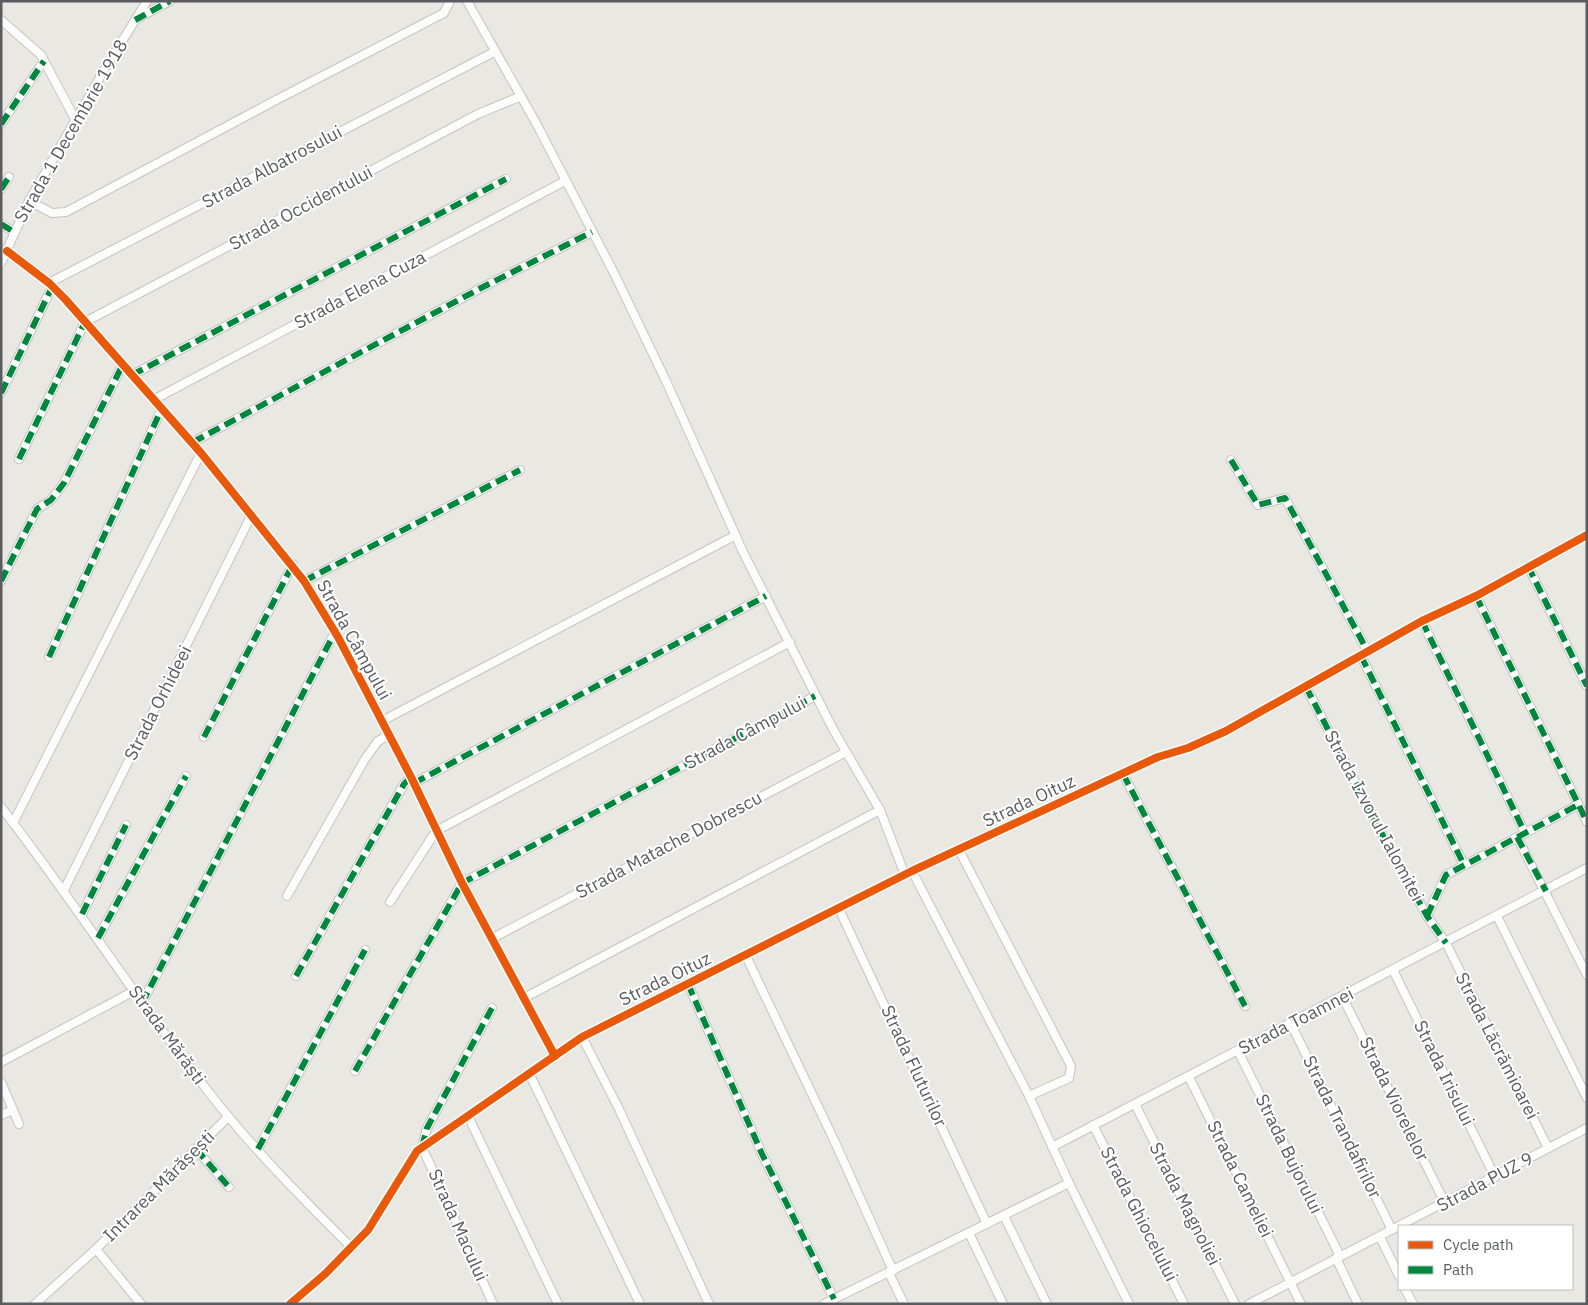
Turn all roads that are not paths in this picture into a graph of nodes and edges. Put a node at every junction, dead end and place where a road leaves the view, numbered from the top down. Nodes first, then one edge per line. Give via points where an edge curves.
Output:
1 (147, 1) edge
2 (170, 1) edge
3 (450, 1) edge
4 (467, 1) edge
5 (135, 20) junction
6 (2, 24) edge
7 (494, 52) junction
8 (44, 61) junction
9 (519, 97) junction
10 (75, 119) junction
11 (1, 124) edge
12 (9, 177) dead end
13 (506, 179) dead end
14 (565, 182) junction
15 (1, 188) edge
16 (29, 201) junction
17 (1, 224) edge
18 (14, 232) junction
19 (592, 232) junction
20 (7, 251) junction
21 (1, 263) edge
22 (51, 285) junction
23 (85, 322) junction
24 (123, 364) junction
25 (132, 375) junction
26 (1, 393) edge
27 (155, 399) junction
28 (162, 408) junction
29 (192, 442) junction
30 (201, 452) junction
31 (19, 458) dead end
32 (1231, 460) dead end
33 (520, 470) dead end
34 (251, 516) junction
35 (736, 535) junction
36 (1587, 535) edge
37 (293, 564) junction
38 (1528, 566) junction
39 (1, 581) edge
40 (304, 581) junction
41 (766, 596) junction
42 (1476, 596) junction
43 (1422, 621) junction
44 (335, 632) junction
45 (790, 642) junction
46 (1365, 654) junction
47 (49, 657) dead end
48 (1587, 686) edge
49 (1306, 687) junction
50 (815, 696) junction
51 (382, 721) junction
52 (389, 734) junction
53 (204, 737) dead end
54 (846, 752) junction
55 (1123, 774) junction
56 (186, 776) dead end
57 (413, 780) junction
58 (1578, 805) junction
59 (1, 807) edge
60 (880, 810) junction
61 (1587, 822) edge
62 (13, 823) junction
63 (126, 825) dead end
64 (436, 831) junction
65 (1525, 833) junction
66 (1518, 837) junction
67 (958, 850) junction
68 (1464, 865) junction
69 (1587, 868) edge
70 (909, 873) junction
71 (462, 882) junction
72 (64, 890) junction
73 (1542, 893) junction
74 (287, 896) dead end
75 (390, 902) dead end
76 (839, 909) junction
77 (82, 914) junction
78 (1427, 916) junction
79 (1497, 916) junction
80 (98, 938) junction
81 (493, 938) junction
82 (1446, 943) junction
83 (365, 950) dead end
84 (746, 956) junction
85 (1394, 970) junction
86 (1587, 975) edge
87 (296, 976) dead end
88 (688, 984) junction
89 (134, 991) junction
90 (1342, 996) junction
91 (524, 998) junction
92 (142, 1003) junction
93 (1245, 1006) dead end
94 (492, 1008) dead end
95 (1291, 1024) junction
96 (582, 1037) junction
97 (1238, 1051) junction
98 (555, 1056) junction
99 (1, 1062) edge
100 (355, 1071) dead end
101 (530, 1074) junction
102 (1189, 1077) junction
103 (1, 1082) edge
104 (1029, 1096) junction
105 (1587, 1098) edge
106 (1135, 1104) junction
107 (13, 1110) junction
108 (1, 1115) edge
109 (468, 1116) junction
110 (228, 1117) junction
111 (19, 1124) dead end
112 (1093, 1125) junction
113 (1587, 1128) edge
114 (1052, 1146) junction
115 (422, 1147) junction
116 (1548, 1148) junction
117 (196, 1149) junction
118 (258, 1149) junction
119 (1494, 1177) junction
120 (1068, 1184) junction
121 (230, 1188) dead end
122 (1445, 1203) junction
123 (1004, 1216) junction
124 (987, 1224) junction
125 (1402, 1225) edge
126 (1398, 1227) edge
127 (1392, 1230) junction
128 (969, 1233) junction
129 (1380, 1236) junction
130 (352, 1248) junction
131 (96, 1249) junction
132 (1338, 1257) junction
133 (891, 1272) junction
134 (1398, 1274) edge
135 (1290, 1282) junction
136 (1406, 1290) edge
137 (834, 1299) junction
138 (35, 1304) edge
139 (141, 1304) edge
140 (290, 1304) edge
141 (493, 1304) edge
142 (558, 1304) edge
143 (640, 1304) edge
144 (709, 1304) edge
145 (824, 1304) edge
146 (904, 1304) edge
147 (1003, 1304) edge
148 (1047, 1304) edge
149 (1129, 1304) edge
150 (1184, 1304) edge
151 (1235, 1304) edge
152 (1249, 1304) edge
153 (1301, 1304) edge
154 (1358, 1304) edge
155 (1413, 1304) edge

1 - 5 street, Strada 1 Decembrie 1918
2 - 5 street
3 - 16 street via 444,14 66,212 52,213
4 - 7 street
5 - 10 street, Strada 1 Decembrie 1918
6 - 8 street via 29,43
7 - 9 street
7 - 22 street, Strada Albatrosului
8 - 10 street
8 - 11 street
9 - 14 street via 536,123
9 - 23 street, Strada Occidentului via 478,114
10 - 16 street, Strada 1 Decembrie 1918
12 - 15 street
13 - 25 street
14 - 19 street
14 - 27 street, Strada Elena Cuza
16 - 18 street, Strada 1 Decembrie 1918
17 - 18 street
18 - 20 street, Strada 1 Decembrie 1918
19 - 29 street
19 - 35 street via 666,380
20 - 21 street, Strada 1 Decembrie 1918
20 - 22 street, Strada Câmpului
22 - 23 street, Strada Câmpului
22 - 26 street
23 - 24 street, Strada Câmpului
23 - 31 street
24 - 25 street, Strada Câmpului
24 - 39 street via 64,483 51,500 37,509
25 - 27 street, Strada Câmpului
27 - 28 street, Strada Câmpului
28 - 29 street, Strada Câmpului
28 - 47 street
29 - 30 street, Strada Câmpului
30 - 34 street, Strada Câmpului
30 - 62 street
32 - 46 street via 1258,505 1285,498
33 - 40 street
34 - 37 street, Strada Câmpului
34 - 72 street, Strada Orhideei
35 - 41 street
35 - 51 street
36 - 38 street, Strada Oituz
37 - 40 street, Strada Câmpului
37 - 53 street
38 - 42 street, Strada Oituz
38 - 48 street
40 - 44 street, Strada Câmpului
41 - 45 street
41 - 57 street
42 - 43 street, Strada Oituz
42 - 58 street
43 - 46 street, Strada Oituz
43 - 65 street
44 - 51 street, Strada Câmpului
44 - 92 street
45 - 50 street
45 - 64 street
46 - 49 street, Strada Oituz
46 - 68 street
49 - 55 street, Strada Oituz via 1226,731
49 - 78 street, Strada Izvorul Ialomitei
50 - 54 street
50 - 71 street, Strada Câmpului
51 - 52 street, Strada Câmpului
52 - 57 street, Strada Câmpului
52 - 74 street via 378,741 365,760
54 - 60 street
54 - 81 street, Strada Matache Dobrescu
55 - 67 street, Strada Oituz
55 - 93 street
56 - 80 street
57 - 64 street, Strada Câmpului
57 - 87 street via 404,784
58 - 61 street
58 - 65 street
59 - 62 street, Strada Mărăști
60 - 70 street
60 - 91 street
62 - 72 street, Strada Mărăști
63 - 77 street
64 - 71 street, Strada Câmpului
64 - 75 street
65 - 66 street
66 - 68 street
66 - 73 street
67 - 70 street, Strada Oituz
67 - 104 street via 1071,1066 1069,1078
68 - 78 street via 1446,875
69 - 73 street, Strada Toamnei
70 - 76 street, Strada Oituz
70 - 104 street
71 - 81 street, Strada Câmpului
71 - 100 street
72 - 77 street, Strada Mărăști
73 - 79 street, Strada Toamnei
73 - 86 street
76 - 84 street, Strada Oituz
76 - 124 street, Strada Fluturilor
77 - 80 street, Strada Mărăști
78 - 82 street, Strada Izvorul Ialomitei
79 - 82 street, Strada Toamnei
79 - 105 street
80 - 89 street, Strada Mărăști
81 - 91 street, Strada Câmpului
82 - 85 street, Strada Toamnei
82 - 116 street, Strada Lăcrămioarei
83 - 118 street
84 - 88 street, Strada Oituz
84 - 133 street via 834,1140
85 - 90 street, Strada Toamnei
85 - 119 street, Strada Irisului
88 - 96 street, Strada Oituz
88 - 137 street via 762,1154
89 - 92 street, Strada Mărăști
89 - 99 street
90 - 95 street, Strada Toamnei
90 - 122 street, Strada Viorelelor
91 - 98 street, Strada Câmpului
92 - 110 street, Strada Mărăști
94 - 115 street via 426,1128
95 - 97 street, Strada Toamnei
95 - 127 street, Strada Trandafirilor
96 - 98 street, Strada Oituz
96 - 144 street
97 - 102 street, Strada Toamnei
97 - 132 street, Strada Bujorului
98 - 101 street, Strada Oituz
101 - 109 street, Strada Oituz
101 - 143 street
102 - 106 street, Strada Toamnei
102 - 135 street, Strada Cameliei
103 - 107 street
104 - 114 street
106 - 112 street, Strada Toamnei
106 - 151 street, Strada Magnoliei
107 - 108 street
107 - 111 street
109 - 115 street, Strada Oituz
109 - 142 street
110 - 117 street, Intrarea Mărășești
110 - 118 street, Strada Mărăști
112 - 114 street, Strada Toamnei
112 - 150 street, Strada Ghiocelului
113 - 116 street, Strada PUZ 9
114 - 120 street
115 - 130 street, Strada Oituz via 368,1230
115 - 141 street, Strada Macului
116 - 119 street, Strada PUZ 9
117 - 121 street
117 - 131 street, Intrarea Mărășești
118 - 130 street, Strada Mărăști
119 - 122 street, Strada PUZ 9
120 - 123 street
120 - 149 street
122 - 125 street, Strada PUZ 9
123 - 124 street
123 - 148 street
124 - 128 street
126 - 127 street, Strada PUZ 9
127 - 129 street, Strada PUZ 9
128 - 133 street
128 - 147 street
129 - 132 street, Strada PUZ 9
129 - 134 street
130 - 140 street, Strada Oituz
131 - 138 street
131 - 139 street, Intrarea Mărășești
132 - 135 street, Strada PUZ 9
132 - 154 street, Strada Bujorului
133 - 137 street
133 - 146 street
135 - 152 street, Strada PUZ 9
135 - 153 street, Strada Cameliei
136 - 155 street
137 - 145 street

